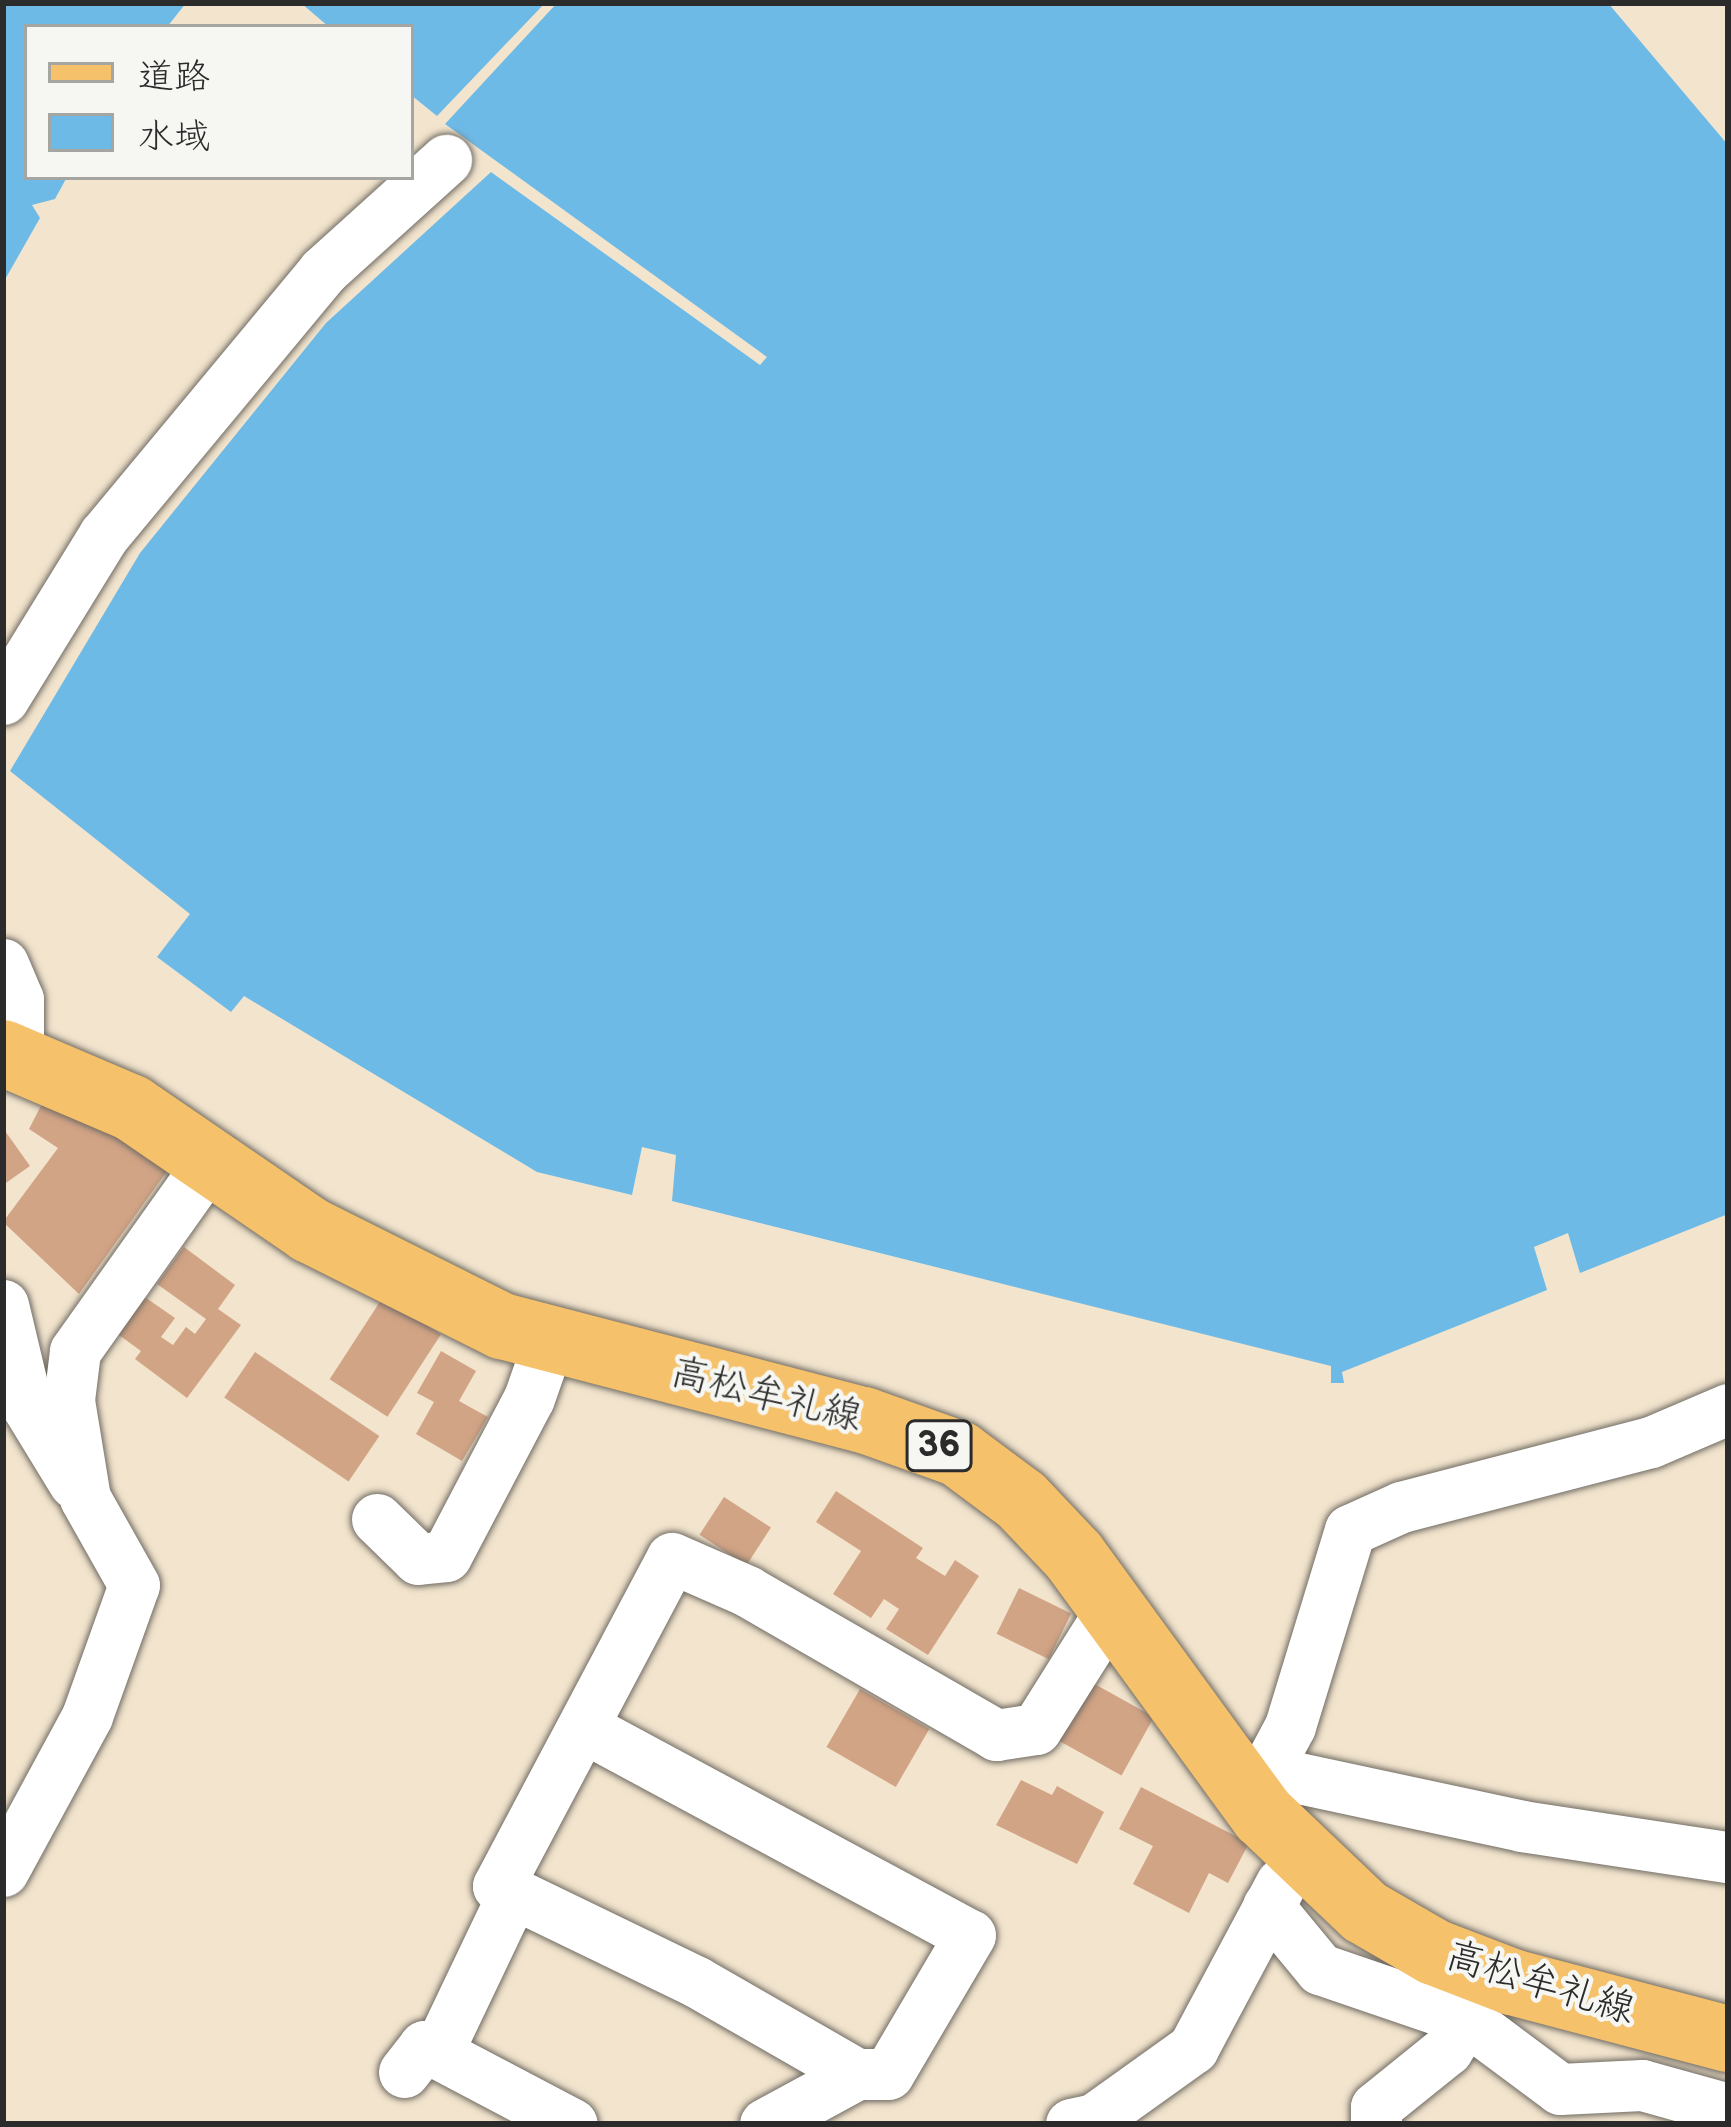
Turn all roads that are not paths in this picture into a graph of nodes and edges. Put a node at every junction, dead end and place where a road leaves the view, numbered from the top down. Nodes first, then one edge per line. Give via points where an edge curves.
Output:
1 (446, 160) dead end
2 (3, 699) edge
3 (3, 964) edge
4 (10, 1056) edge
5 (210, 1161) junction
6 (3, 1305) edge
7 (549, 1341) junction
8 (1728, 1409) edge
9 (85, 1498) junction
10 (377, 1519) dead end
11 (1111, 1610) junction
12 (583, 1727) junction
13 (1253, 1778) junction
14 (1728, 1857) edge
15 (3, 1870) edge
16 (1283, 1878) junction
17 (513, 1894) junction
18 (1466, 2020) junction
19 (1728, 2039) edge
20 (857, 2074) junction
21 (1672, 2108) edge
22 (1728, 2109) edge
23 (572, 2124) edge
24 (765, 2124) edge
25 (1070, 2124) edge
26 (1376, 2124) edge

1 - 2 street via 323,271 118,518
3 - 4 street via 18,999
4 - 5 main road, 高松牟礼線 / 36 via 132,1108
5 - 7 main road, 高松牟礼線 / 36 via 373,1267
5 - 9 street via 75,1351 69,1400
6 - 9 street via 28,1406
7 - 10 street via 529,1398 446,1556 418,1559
7 - 11 main road, 高松牟礼線 / 36 via 864,1420 959,1454 1021,1499
8 - 13 street via 1651,1442 1401,1507 1350,1530 1290,1726
9 - 15 street via 134,1586 87,1716
11 - 12 street via 1036,1729 996,1735 747,1591 672,1558
11 - 13 main road, 高松牟礼線 / 36
12 - 17 street via 498,1886
12 - 20 street via 970,1935 888,2074
13 - 14 street
13 - 16 main road, 高松牟礼線 / 36
16 - 18 street via 1303,1955 1339,1981
16 - 19 main road, 高松牟礼線 / 36 via 1434,1952
16 - 25 street via 1193,2048 1094,2119
17 - 20 street via 697,1982
17 - 23 street via 421,2063
18 - 21 street via 1560,2089
18 - 26 street via 1447,2050 1376,2107
20 - 24 street
21 - 22 street

